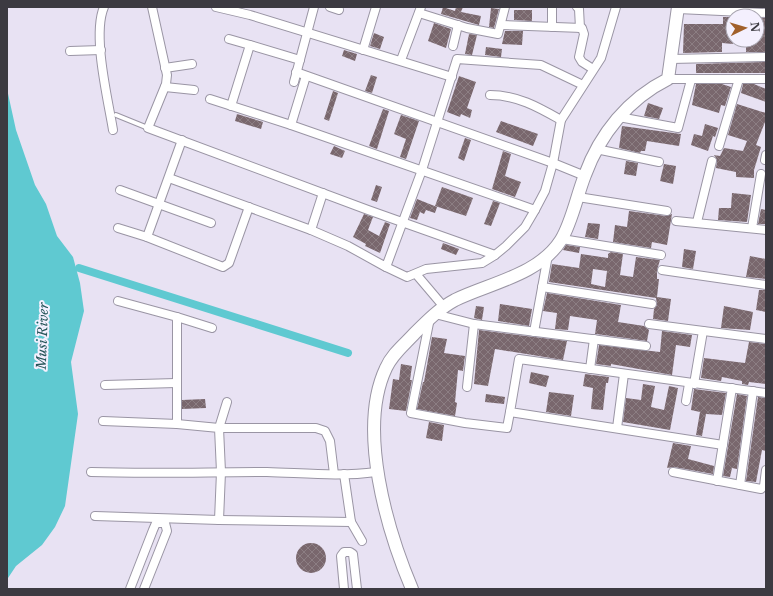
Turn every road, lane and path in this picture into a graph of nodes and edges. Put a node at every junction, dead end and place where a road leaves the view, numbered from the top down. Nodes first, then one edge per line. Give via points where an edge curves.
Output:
1 (104, 7) edge
2 (152, 7) edge
3 (216, 7) edge
4 (314, 7) edge
5 (330, 7) edge
6 (376, 7) edge
7 (505, 7) edge
8 (552, 7) edge
9 (576, 7) edge
10 (616, 7) edge
11 (678, 8) edge
12 (339, 10) dead end
13 (420, 10) edge
14 (766, 13) edge
15 (458, 25) junction
16 (501, 25) junction
17 (552, 27) junction
18 (580, 28) junction
19 (307, 33) junction
20 (229, 39) dead end
21 (250, 46) junction
22 (453, 46) dead end
23 (70, 50) dead end
24 (101, 50) junction
25 (363, 50) junction
26 (766, 57) edge
27 (671, 59) junction
28 (300, 60) junction
29 (401, 60) junction
30 (192, 64) dead end
31 (165, 68) junction
32 (593, 69) junction
33 (296, 72) junction
34 (306, 76) junction
35 (452, 77) junction
36 (668, 79) junction
37 (739, 79) junction
38 (766, 79) edge
39 (692, 80) junction
40 (294, 82) dead end
41 (583, 85) junction
42 (165, 87) junction
43 (194, 90) dead end
44 (490, 94) dead end
45 (210, 99) dead end
46 (231, 106) junction
47 (116, 115) dead end
48 (619, 117) junction
49 (561, 120) junction
50 (437, 122) junction
51 (291, 125) junction
52 (148, 128) junction
53 (113, 130) dead end
54 (182, 140) junction
55 (719, 146) dead end
56 (596, 149) junction
57 (712, 161) dead end
58 (659, 162) dead end
59 (556, 164) junction
60 (422, 170) junction
61 (761, 174) dead end
62 (585, 176) junction
63 (169, 178) junction
64 (120, 190) dead end
65 (323, 193) junction
66 (578, 197) junction
67 (159, 204) junction
68 (249, 207) junction
69 (536, 210) junction
70 (667, 211) dead end
71 (676, 220) dead end
72 (403, 222) junction
73 (697, 222) junction
74 (212, 223) dead end
75 (118, 228) dead end
76 (752, 228) junction
77 (311, 230) junction
78 (766, 230) edge
79 (147, 238) junction
80 (562, 239) junction
81 (495, 255) junction
82 (548, 255) junction
83 (661, 255) dead end
84 (386, 267) junction
85 (662, 270) dead end
86 (418, 277) junction
87 (766, 285) edge
88 (542, 287) junction
89 (118, 301) dead end
90 (652, 304) dead end
91 (437, 313) junction
92 (177, 317) junction
93 (474, 324) junction
94 (649, 324) dead end
95 (212, 328) dead end
96 (703, 331) junction
97 (534, 332) junction
98 (594, 339) junction
99 (766, 339) edge
100 (646, 346) dead end
101 (590, 369) junction
102 (624, 374) junction
103 (176, 383) junction
104 (692, 384) junction
105 (105, 385) dead end
106 (467, 387) dead end
107 (732, 388) junction
108 (753, 391) junction
109 (766, 393) edge
110 (686, 401) dead end
111 (227, 402) dead end
112 (510, 412) junction
113 (103, 421) dead end
114 (177, 424) junction
115 (219, 428) junction
116 (617, 428) junction
117 (723, 445) junction
118 (766, 470) edge
119 (91, 472) dead end
120 (221, 472) junction
121 (673, 472) dead end
122 (372, 473) junction
123 (334, 474) junction
124 (346, 474) junction
125 (717, 481) junction
126 (740, 484) junction
127 (95, 516) dead end
128 (219, 520) junction
129 (351, 522) junction
130 (362, 541) dead end
131 (130, 589) edge
132 (144, 589) edge
133 (344, 589) edge
134 (357, 589) edge
135 (412, 589) edge

1 - 24 street via 101,14
2 - 31 street
3 - 19 street via 250,14
4 - 19 street
5 - 12 street
6 - 25 street
7 - 16 street
8 - 17 street
9 - 18 street via 579,9
10 - 32 street via 601,58
11 - 14 street
11 - 27 street
13 - 15 street
13 - 29 street
15 - 16 street via 498,34
15 - 22 street
16 - 17 street
17 - 18 street
18 - 32 street via 584,29 584,34 578,57
19 - 25 street
19 - 28 street
20 - 21 street
21 - 28 street
21 - 46 street
23 - 24 street
24 - 53 street
25 - 29 street
26 - 27 street
27 - 36 street
28 - 33 street
29 - 35 street
30 - 31 street
31 - 42 street
32 - 41 street
33 - 34 street
33 - 40 street
34 - 50 street
34 - 51 street
35 - 41 street via 458,60 541,65
35 - 50 street
36 - 39 street
36 - 48 street via 641,96
37 - 38 street
37 - 39 street
37 - 55 street
39 - 48 street via 678,128
41 - 49 street
42 - 43 street
42 - 52 street
44 - 49 street via 519,99
45 - 46 street
46 - 51 street
47 - 52 lane
48 - 56 street
49 - 59 street
50 - 59 street
50 - 60 street
51 - 60 street
52 - 54 street
54 - 63 street
54 - 65 street
56 - 58 street
56 - 62 street
57 - 73 street
59 - 62 street
59 - 69 street
60 - 69 street
60 - 72 street
61 - 76 street
62 - 66 street
63 - 67 street
63 - 68 street
64 - 67 street
65 - 72 street
65 - 77 street
66 - 70 street
66 - 80 street
67 - 74 street
67 - 79 street
68 - 77 street
68 - 79 street via 229,263 223,266
69 - 81 street via 525,227
71 - 73 street
72 - 81 street
72 - 84 street
73 - 76 street
75 - 79 street
76 - 78 street
77 - 84 street via 348,246
80 - 82 street
80 - 83 street
81 - 86 street via 482,263 434,268
82 - 88 street
82 - 91 street via 521,272 478,289
84 - 86 street via 403,276
85 - 87 street
86 - 91 street via 430,290
88 - 90 street
88 - 97 street
89 - 92 street
91 - 93 street
91 - 112 street via 411,413 507,428
91 - 122 street via 392,357 386,367 377,400
92 - 95 street
92 - 103 street
93 - 97 street
93 - 106 street
94 - 96 street
96 - 99 street
96 - 104 street
97 - 98 street
98 - 100 street
98 - 101 street
101 - 102 street
101 - 112 street via 519,359
102 - 104 street
102 - 116 street
103 - 105 street
103 - 114 street
104 - 107 street
104 - 110 street
107 - 108 street
107 - 117 street
108 - 109 street
108 - 126 street
111 - 115 street
112 - 116 street
113 - 114 street
114 - 115 street
115 - 120 street
115 - 123 street via 321,429 329,437
116 - 117 street
117 - 125 street
118 - 126 street via 764,486 761,489
119 - 120 street
120 - 123 street
120 - 128 street
121 - 125 street
122 - 124 street
122 - 135 street
123 - 124 street
124 - 129 street
125 - 126 street
127 - 128 street
128 - 129 street
129 - 130 street
131 - 132 street via 156,524 166,523 167,532
133 - 134 street via 341,556 344,552 353,554

